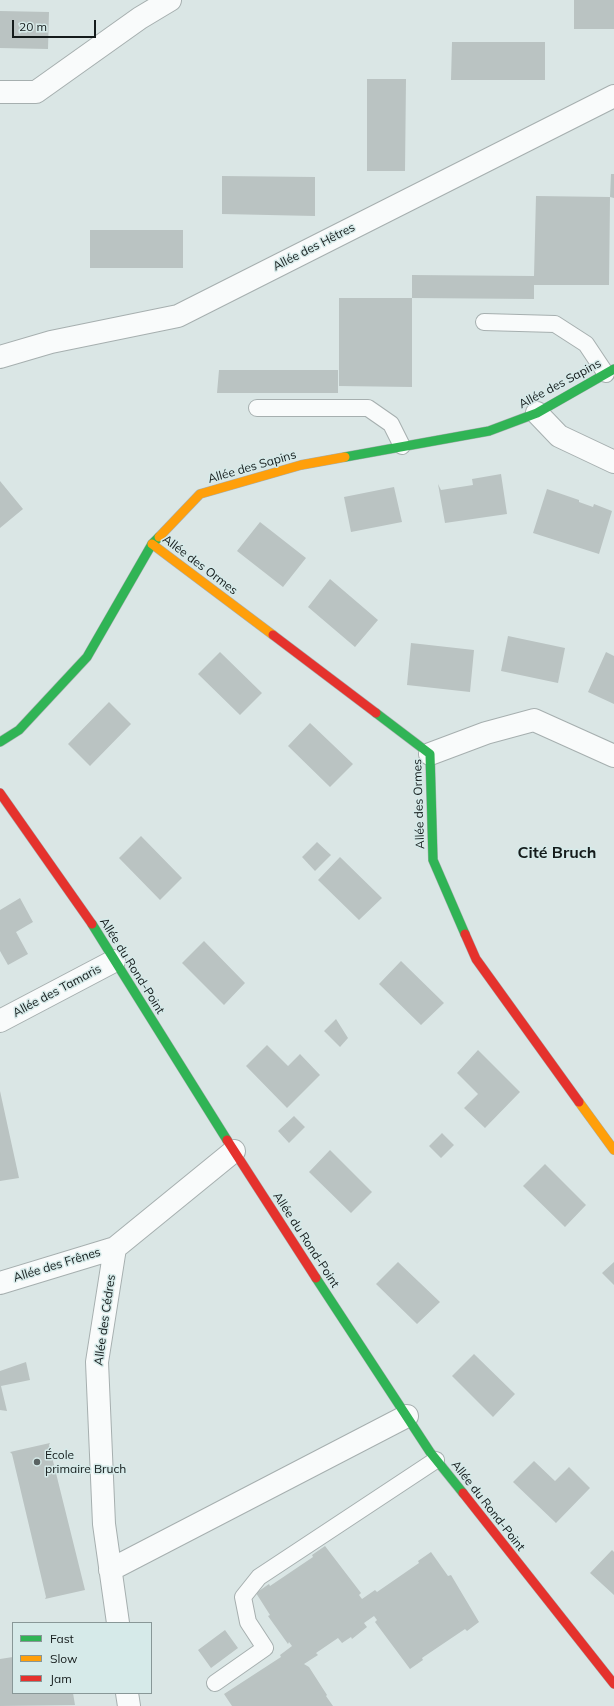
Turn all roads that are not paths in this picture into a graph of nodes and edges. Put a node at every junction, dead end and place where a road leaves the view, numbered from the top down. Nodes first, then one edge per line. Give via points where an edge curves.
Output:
1 (170, 0) edge
2 (0, 92) edge
3 (614, 96) edge
4 (484, 322) dead end
5 (0, 357) edge
6 (610, 371) edge
7 (257, 408) dead end
8 (537, 413) junction
9 (402, 446) junction
10 (614, 462) edge
11 (152, 544) junction
12 (0, 742) edge
13 (430, 754) junction
14 (614, 756) edge
15 (0, 792) edge
16 (114, 960) junction
17 (0, 1021) edge
18 (614, 1150) edge
19 (234, 1151) junction
20 (115, 1248) junction
21 (0, 1283) edge
22 (407, 1416) junction
23 (436, 1460) junction
24 (110, 1570) junction
25 (118, 1622) edge
26 (215, 1683) dead end
27 (614, 1684) edge
28 (127, 1694) edge
29 (129, 1706) edge

1 - 2 street via 140,18 36,92
3 - 5 street, Allée des Hêtres via 178,316 51,342
4 - 6 lane via 555,324 586,344
6 - 8 street, Allée des Sapins
7 - 9 lane via 368,408 391,424
8 - 9 street, Allée des Sapins via 489,431
8 - 10 street via 559,436
9 - 11 street, Allée des Sapins via 301,465 200,494
11 - 12 street, Allée des Sapins via 87,657 19,730
11 - 13 street, Allée des Ormes
13 - 14 street via 486,733 534,720
13 - 18 street, Allée des Ormes via 433,860 476,959
15 - 16 street, Allée du Rond-Point
16 - 17 street, Allée des Tamaris
16 - 19 street, Allée du Rond-Point
19 - 20 street
19 - 22 street, Allée du Rond-Point
20 - 21 street, Allée des Frênes
20 - 24 street, Allée des Cédres via 97,1362 104,1524
22 - 23 street, Allée du Rond-Point
22 - 24 street
23 - 26 lane via 259,1577 243,1596 248,1622 265,1648
23 - 27 street, Allée du Rond-Point
24 - 25 street, Allée des Cédres
28 - 29 street

